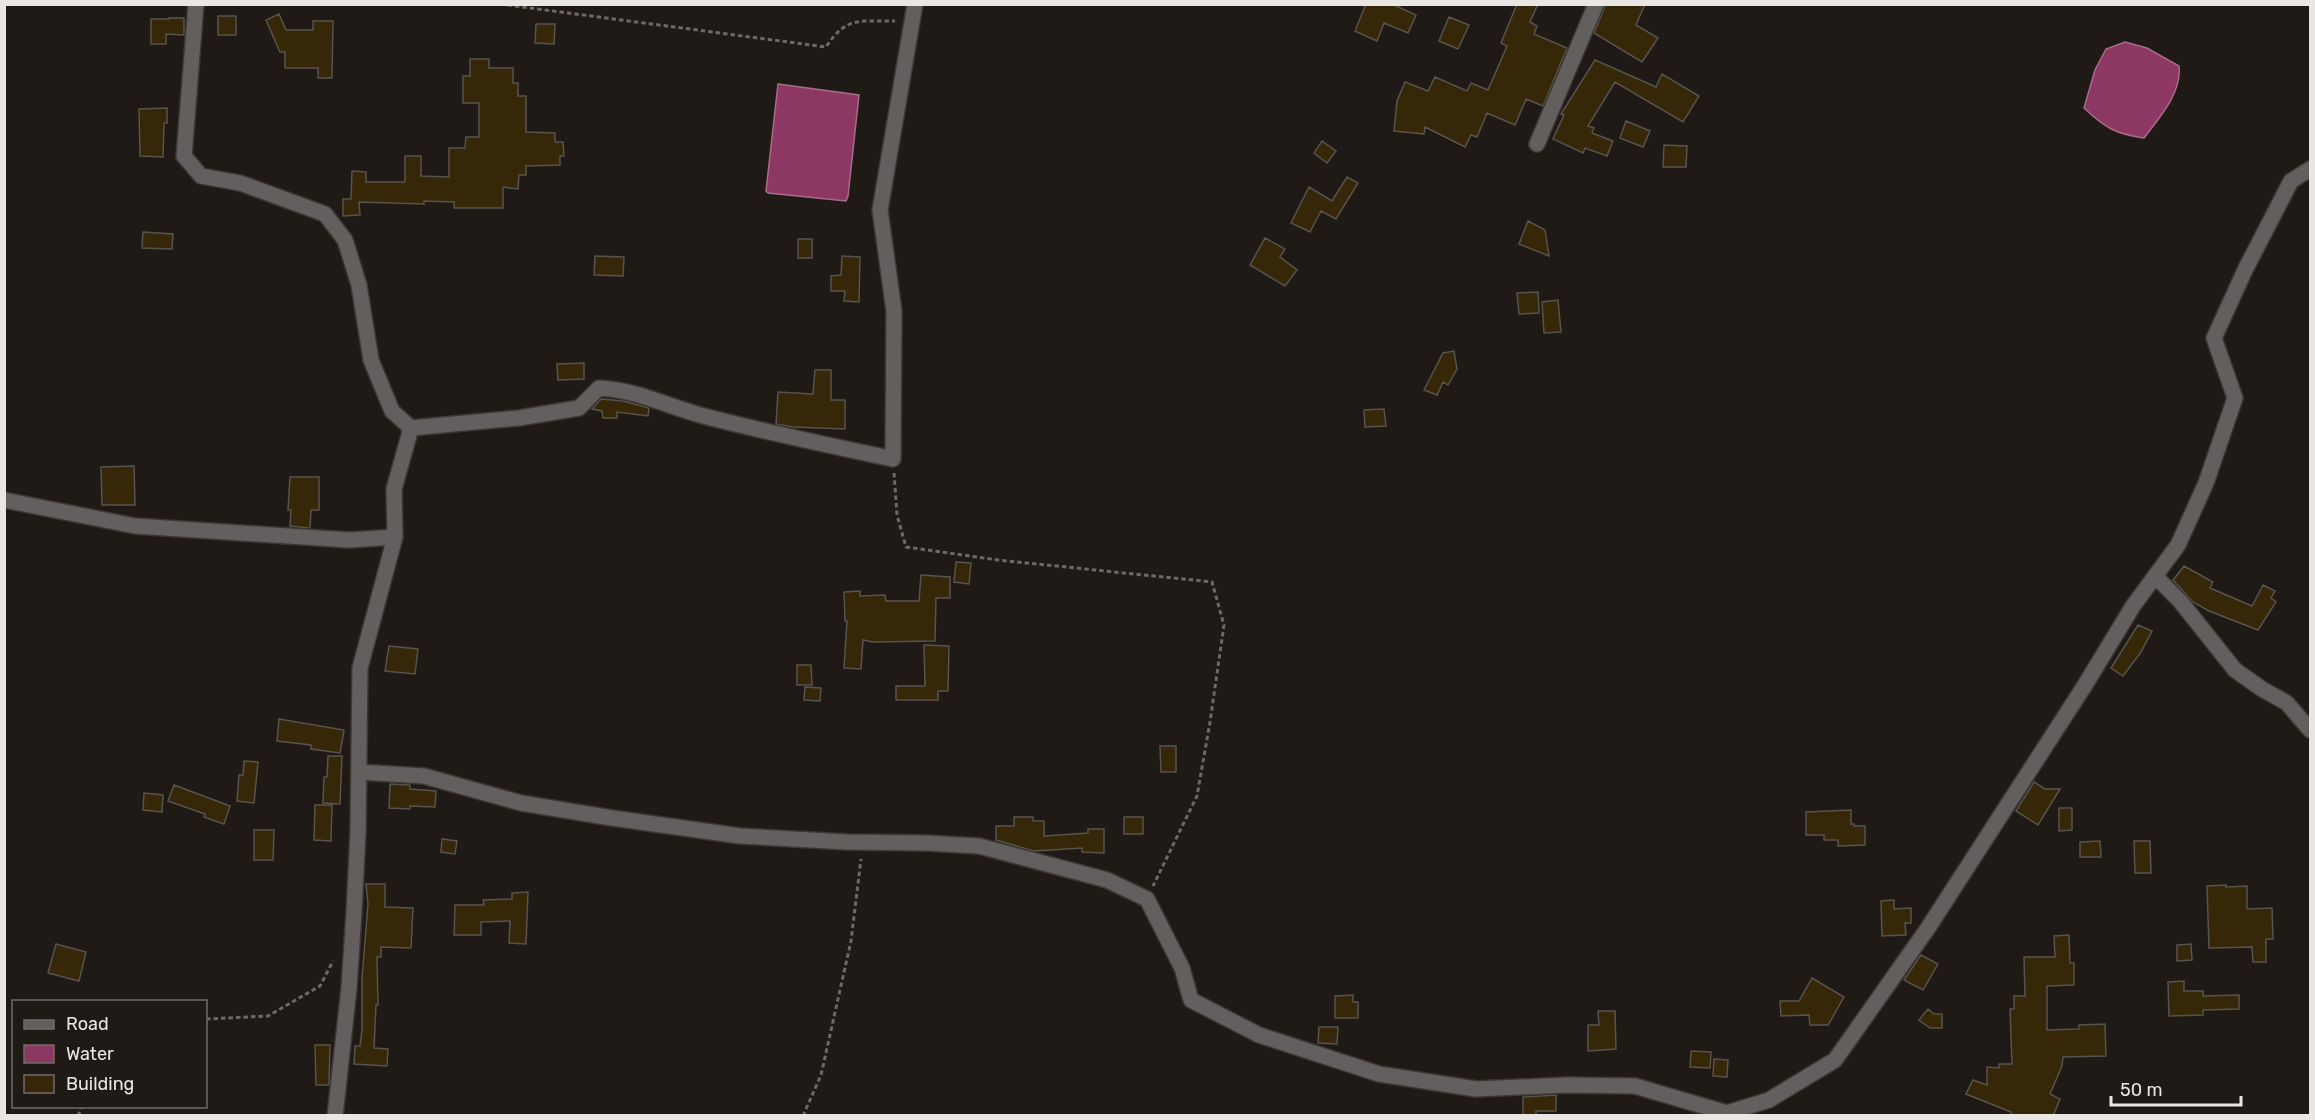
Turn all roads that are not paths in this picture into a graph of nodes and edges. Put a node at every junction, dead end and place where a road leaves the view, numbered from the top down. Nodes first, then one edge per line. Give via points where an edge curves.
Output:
1 (196, 4) edge
2 (915, 4) edge
3 (1596, 4) edge
4 (1537, 144) dead end
5 (2310, 169) edge
6 (411, 428) junction
7 (4, 500) edge
8 (395, 537) junction
9 (2155, 576) junction
10 (2310, 730) edge
11 (358, 772) junction
12 (1727, 1114) edge
13 (335, 1116) edge

1 - 6 street via 184,156 201,176 240,183 325,214 345,240 359,285 371,360 392,411
2 - 6 street via 880,210 894,311 893,459 699,414 623,389 599,388 579,408
3 - 4 street
5 - 9 street via 2291,181 2214,338 2235,398 2206,483 2178,545
6 - 8 street via 394,489
7 - 8 street via 135,526 350,540
8 - 11 street via 360,668
9 - 10 street via 2235,670 2287,703
9 - 12 street via 1929,928 1835,1060 1769,1100
11 - 12 street via 424,776 521,802 740,836 979,846 1107,880 1147,899 1182,968 1191,1000 1259,1035 1379,1074 1476,1089 1635,1086
11 - 13 street via 350,988

